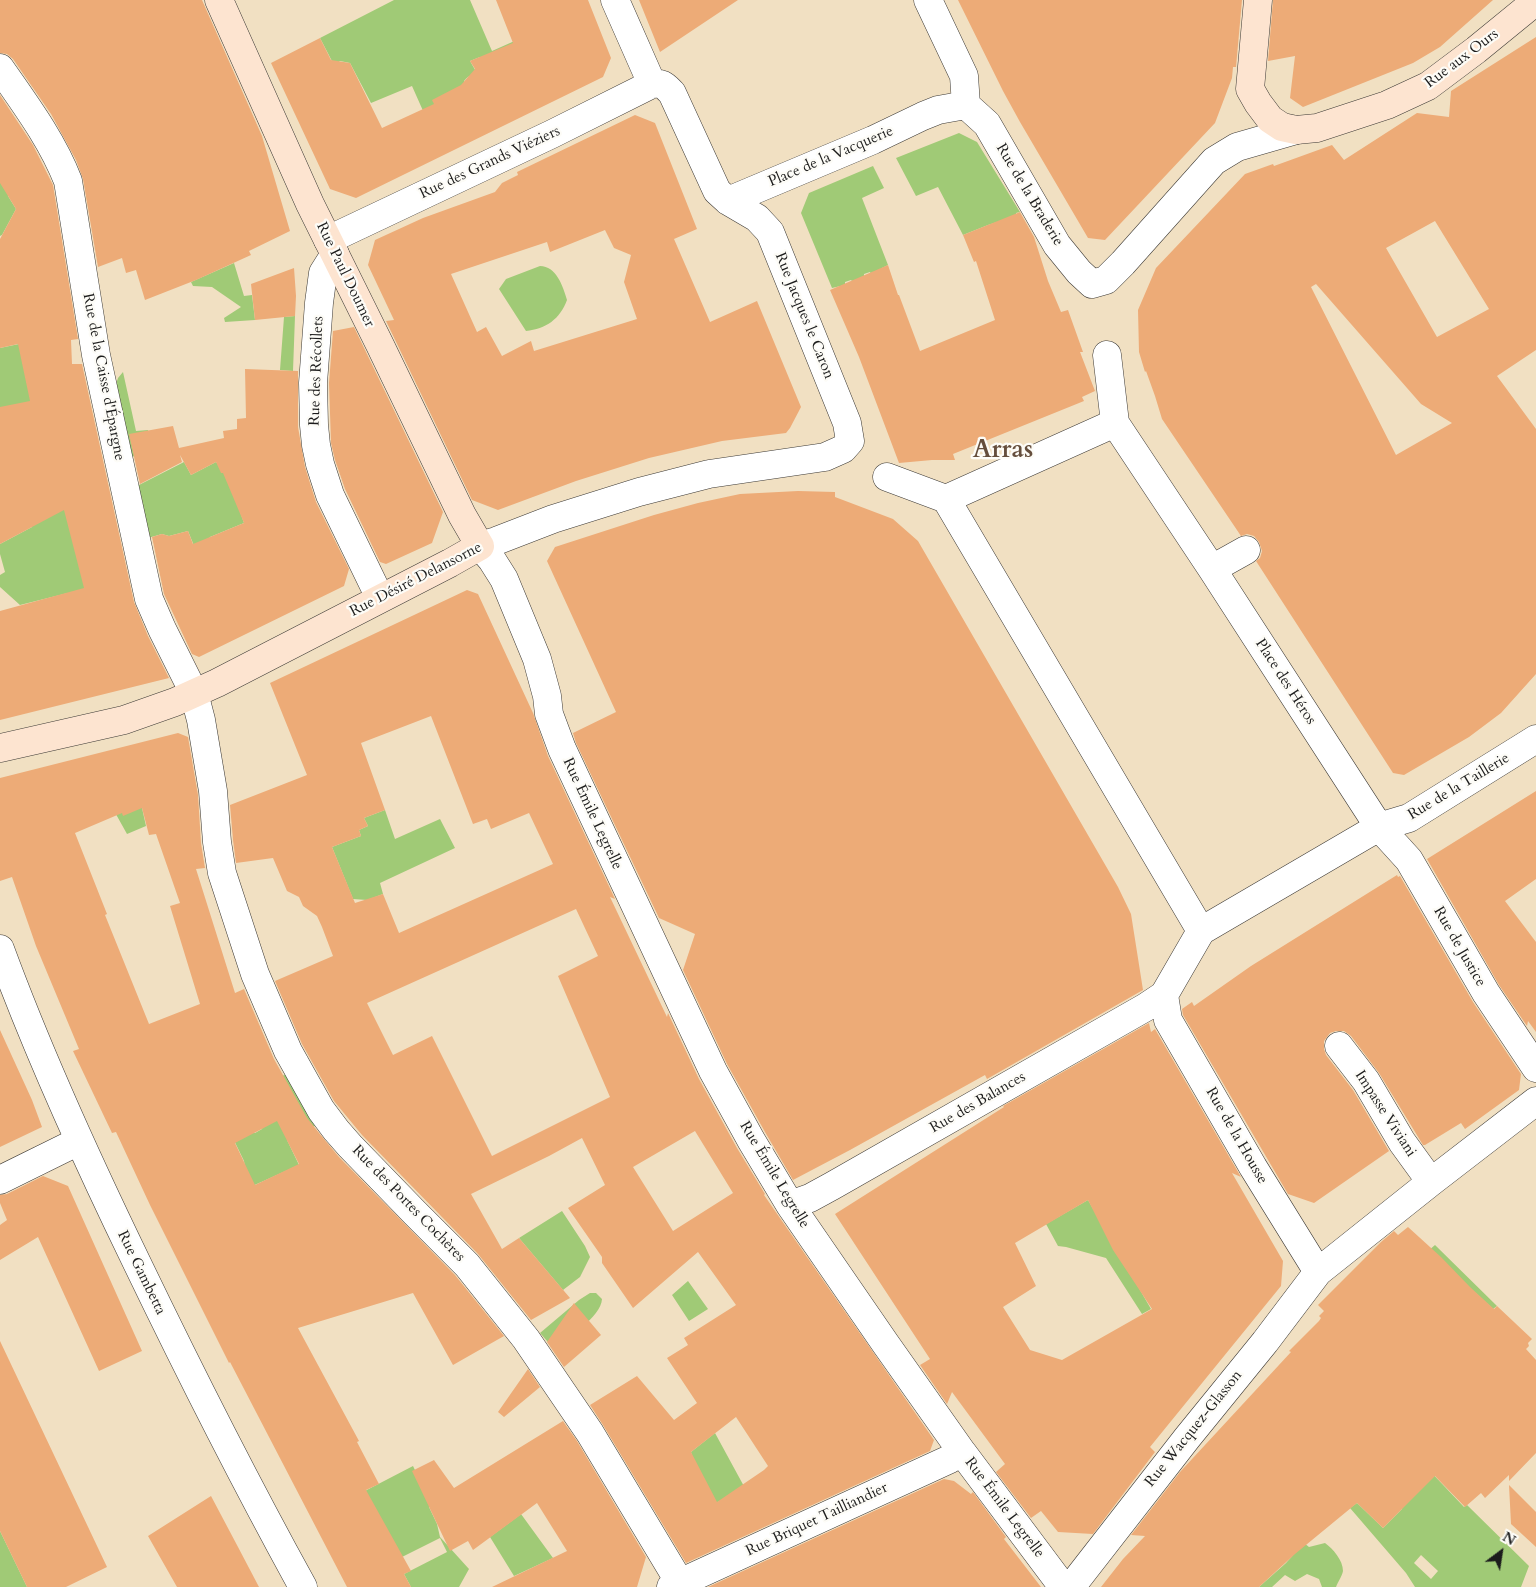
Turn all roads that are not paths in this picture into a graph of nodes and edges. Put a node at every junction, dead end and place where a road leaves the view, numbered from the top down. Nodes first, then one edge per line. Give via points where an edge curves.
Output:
1 (219, 0) edge
2 (615, 0) edge
3 (928, 0) edge
4 (1258, 0) edge
5 (1536, 1) edge
6 (0, 68) edge
7 (652, 84) junction
8 (966, 105) junction
9 (1296, 130) junction
10 (728, 201) junction
11 (331, 247) junction
12 (1107, 355) dead end
13 (1115, 422) junction
14 (844, 449) joint
15 (887, 478) dead end
16 (946, 499) junction
17 (480, 546) junction
18 (1246, 550) dead end
19 (1212, 569) junction
20 (380, 598) junction
21 (194, 693) junction
22 (1536, 739) edge
23 (0, 748) edge
24 (213, 791) joint
25 (1379, 827) junction
26 (1200, 931) junction
27 (0, 949) edge
28 (1164, 995) junction
29 (1339, 1046) dead end
30 (1536, 1068) edge
31 (1536, 1101) edge
32 (79, 1141) junction
33 (0, 1180) edge
34 (1431, 1182) junction
35 (790, 1206) junction
36 (1318, 1272) junction
37 (962, 1452) junction
38 (676, 1585) edge
39 (303, 1587) edge
40 (1063, 1587) edge
41 (1071, 1587) edge

1 - 11 street, Rue Paul Doumer
2 - 7 street
3 - 8 street via 964,76
4 - 9 street via 1250,89 1270,119 1282,127
5 - 9 street, Rue aux Ours via 1428,86 1378,108 1317,128
6 - 21 street, Rue de la Caisse d'Épargne via 48,140 68,181 96,355 149,599
7 - 10 street via 662,83 672,92 717,191
7 - 11 street, Rue des Grands Viéziers
8 - 9 street, Rue de la Braderie via 987,124 1057,244 1092,284 1106,280 1214,161 1237,147
8 - 10 street, Place de la Vacquerie via 923,116
10 - 14 street, Rue Jacques le Caron via 757,218 770,232 847,423 850,442
11 - 17 street, Rue Paul Doumer
11 - 20 street, Rue des Récollets via 319,303 313,383 316,445 330,495
12 - 13 street, Place des Héros
13 - 16 street
13 - 19 street, Place des Héros
14 - 17 street, Rue Désiré Delansorne via 826,457 710,474 638,492 553,518
15 - 16 street
16 - 26 street
17 - 20 street, Rue Désiré Delansorne
17 - 35 street, Rue Émile Legrelle via 504,579 537,659 552,725 694,1032 734,1110
18 - 19 street
19 - 25 street, Place des Héros
20 - 21 street, Rue Désiré Delansorne
21 - 23 street, Rue Désiré Delansorne via 124,720
21 - 24 street, Rue de la Caisse d'Épargne via 202,720
22 - 25 street, Rue de la Taillerie via 1409,818
24 - 38 street, Rue des Portes Cochères via 222,873 252,965 288,1051 321,1110 350,1146 467,1264 526,1339 590,1433
25 - 26 street
25 - 30 street, Rue de Justice via 1409,860 1486,993
26 - 28 street
27 - 32 street, Rue Gambetta via 28,1024
28 - 35 street, Rue des Balances via 832,1186
28 - 36 street, Rue de la Housse via 1168,1020
29 - 34 street, Impasse Viviani via 1366,1081 1402,1142
31 - 34 street, Rue Wacquez-Glasson
32 - 33 street
32 - 39 street, Rue Gambetta via 241,1474
34 - 36 street, Rue Wacquez-Glasson
35 - 37 street, Rue Émile Legrelle
36 - 41 street, Rue Wacquez-Glasson
37 - 38 street, Rue Briquet Tailliandier
37 - 40 street, Rue Émile Legrelle

